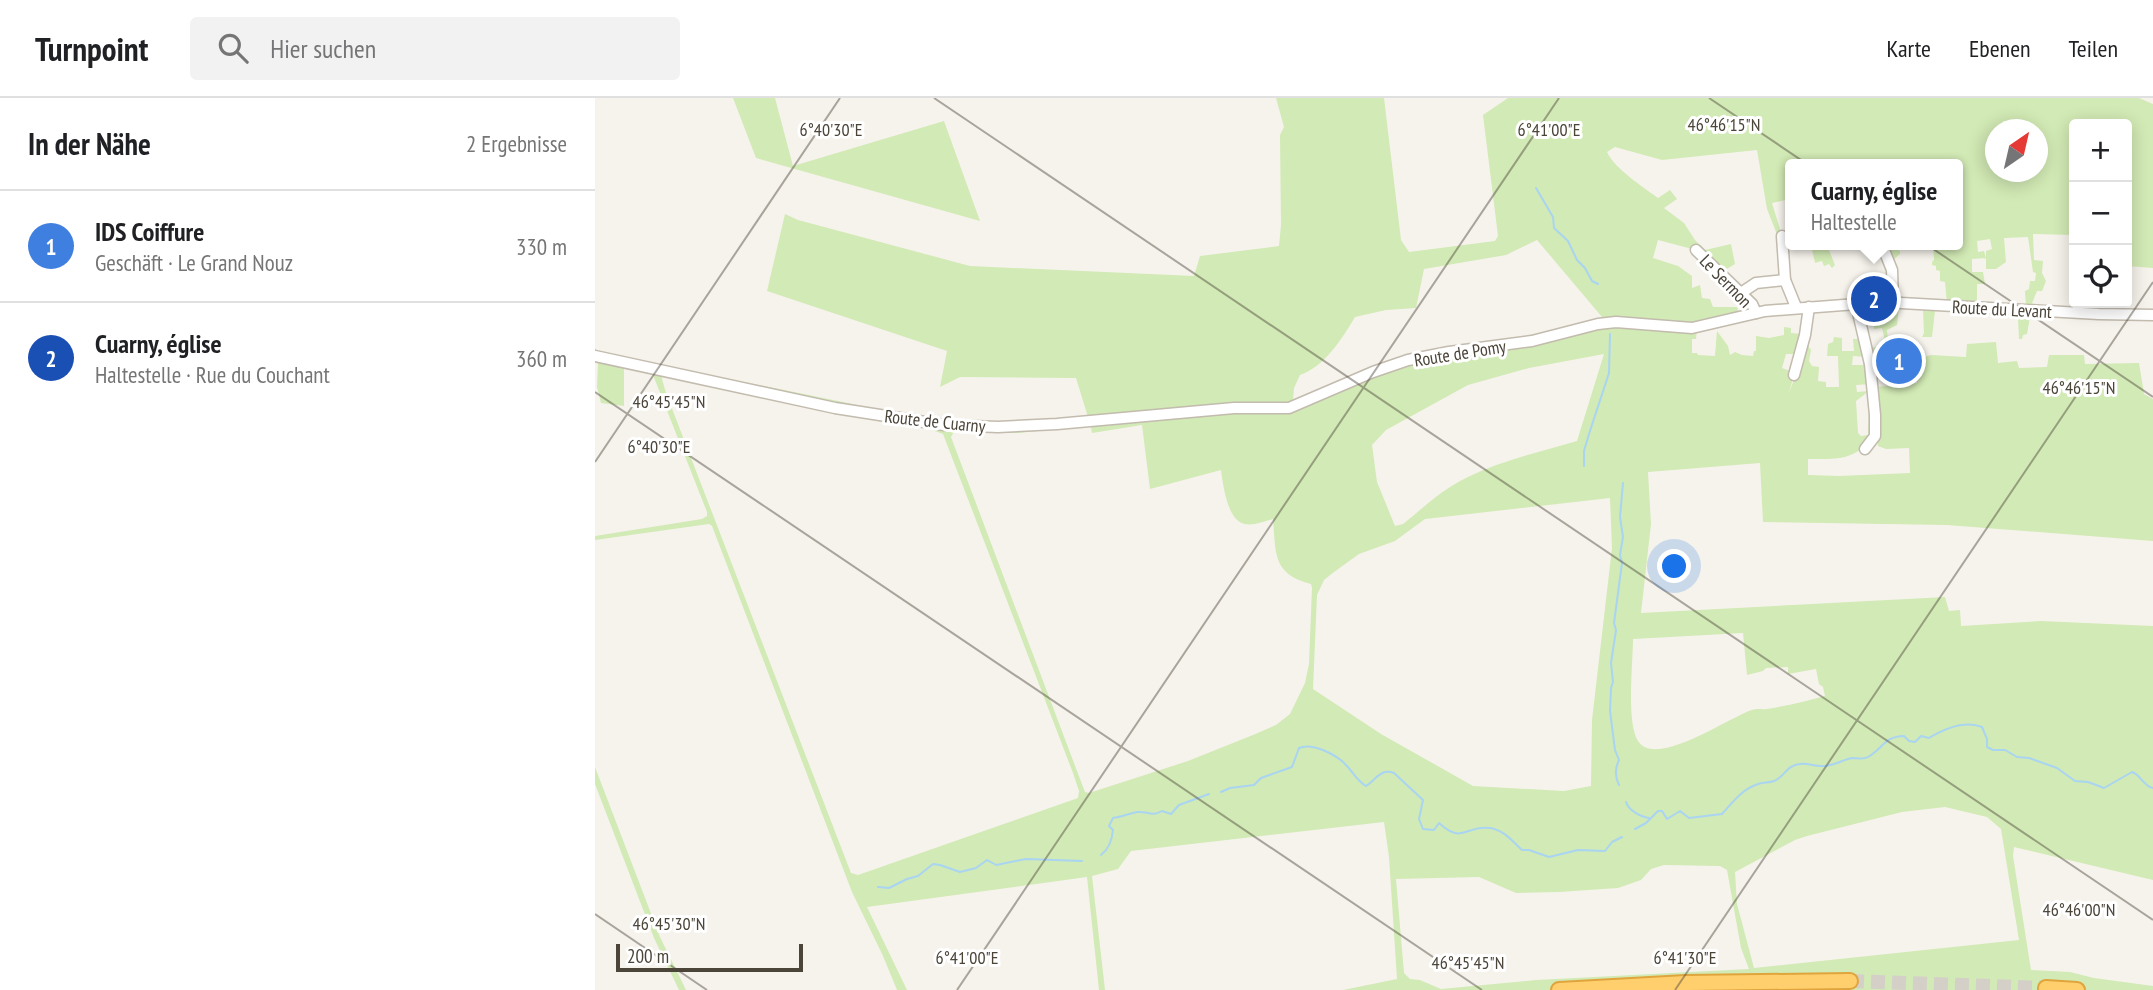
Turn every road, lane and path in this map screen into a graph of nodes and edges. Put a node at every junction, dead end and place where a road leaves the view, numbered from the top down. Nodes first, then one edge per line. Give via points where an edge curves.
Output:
1 (1781, 236) dead end
2 (1696, 250) dead end
3 (1883, 250) edge
4 (1785, 280) junction
5 (1741, 293) junction
6 (1893, 302) junction
7 (1856, 304) junction
8 (1796, 307) junction
9 (1809, 307) junction
10 (1756, 313) junction
11 (2150, 313) edge
12 (595, 356) edge
13 (1794, 375) dead end
14 (1281, 409) joint
15 (1865, 449) dead end
16 (1850, 981) tunnel mouth
17 (2046, 988) dead end
18 (1559, 990) edge
19 (2077, 990) edge

1 - 4 street
2 - 5 street, Le Sermon
3 - 6 street via 1891,267
4 - 5 street via 1753,284
4 - 8 street
5 - 10 street, Le Sermon
6 - 7 street, Route du Levant
6 - 11 street, Route du Levant via 2088,314
7 - 9 street, Route du Levant
7 - 15 street via 1870,364 1875,415 1875,436
8 - 9 street, Route du Levant
8 - 10 street, Route du Levant
9 - 13 street
10 - 14 street, Route de Pomy via 1692,328 1598,324 1532,341 1408,360
12 - 14 street, Route de Cuarny via 835,408 944,425 1023,426 1234,408
16 - 18 highway
17 - 19 highway

